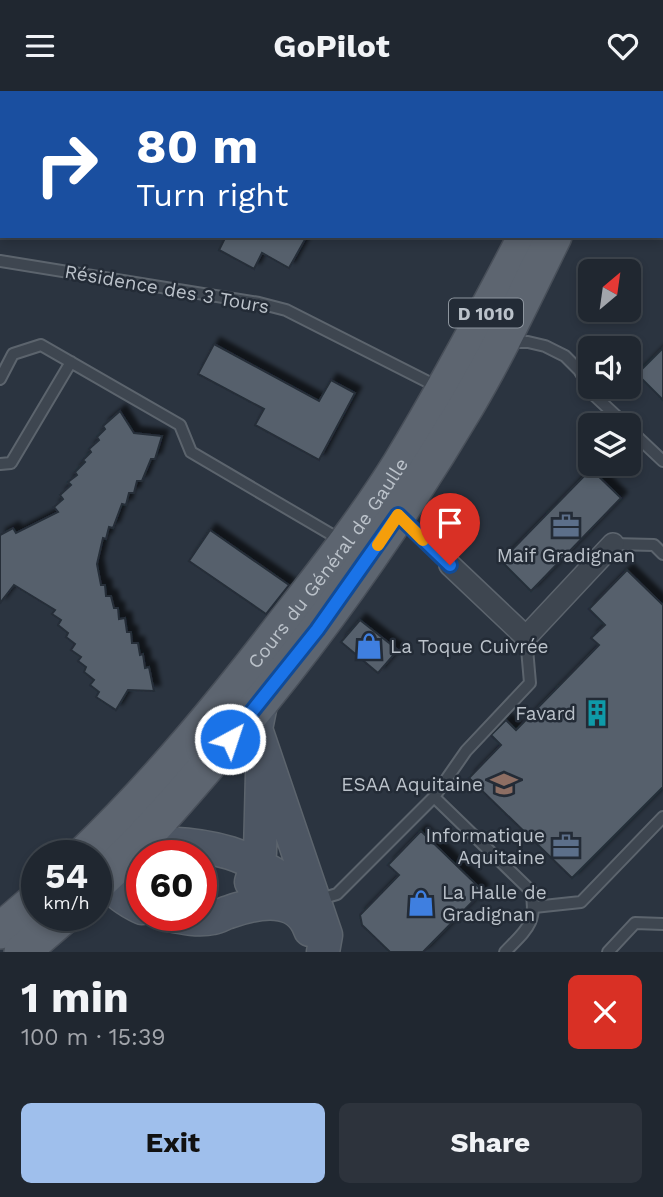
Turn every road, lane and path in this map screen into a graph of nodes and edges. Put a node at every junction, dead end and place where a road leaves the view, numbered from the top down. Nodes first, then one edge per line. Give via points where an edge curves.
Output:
1 (525, 238) edge
2 (553, 238) edge
3 (0, 261) edge
4 (503, 336) junction
5 (71, 362) junction
6 (0, 379) edge
7 (443, 402) junction
8 (613, 413) edge
9 (641, 440) edge
10 (663, 461) edge
11 (0, 464) edge
12 (398, 515) junction
13 (613, 544) joint
14 (663, 554) edge
15 (345, 560) junction
16 (450, 565) joint
17 (317, 630) junction
18 (526, 637) junction
19 (261, 703) junction
20 (262, 748) junction
21 (434, 797) junction
22 (663, 818) edge
23 (112, 840) edge
24 (142, 840) edge
25 (217, 850) edge
26 (257, 864) junction
27 (112, 886) edge
28 (126, 899) edge
29 (314, 901) junction
30 (534, 907) junction
31 (230, 911) junction
32 (21, 913) edge
33 (217, 916) edge
34 (663, 924) edge
35 (0, 931) edge
36 (46, 931) edge
37 (22, 952) edge
38 (322, 952) edge
39 (505, 952) edge
40 (608, 952) edge

1 - 7 main road, Cours du Général de Gaulle / D 1010
2 - 4 main road, Cours du Général de Gaulle / D 1010
3 - 7 lane, Résidence des 3 Tours via 286,310
4 - 8 lane via 565,356
4 - 12 main road, Cours du Général de Gaulle / D 1010
5 - 6 lane via 41,345 13,354
5 - 11 lane via 11,463
5 - 15 lane via 180,425 191,452 334,536
7 - 15 main road, Cours du Général de Gaulle / D 1010 via 400,464
9 - 10 lane
12 - 16 lane
12 - 17 main road, Cours du Général de Gaulle / D 1010
13 - 14 lane via 654,545
13 - 18 street
15 - 17 lane
15 - 23 main road, Cours du Général de Gaulle / D 1010 via 140,799
16 - 18 street
17 - 19 main road, Cours du Général de Gaulle / D 1010
18 - 21 lane via 530,683 466,751
19 - 20 street via 256,729
19 - 24 main road, Cours du Général de Gaulle / D 1010
20 - 26 street
20 - 29 street
21 - 29 lane via 337,894
21 - 30 lane via 531,891
22 - 30 lane via 581,902
25 - 26 street
26 - 29 street
26 - 31 street via 246,893
27 - 28 street
29 - 38 street via 326,935
30 - 39 lane via 530,926
31 - 33 street
31 - 38 street via 289,905 300,912
32 - 35 main road
34 - 40 lane via 635,923
36 - 37 main road

